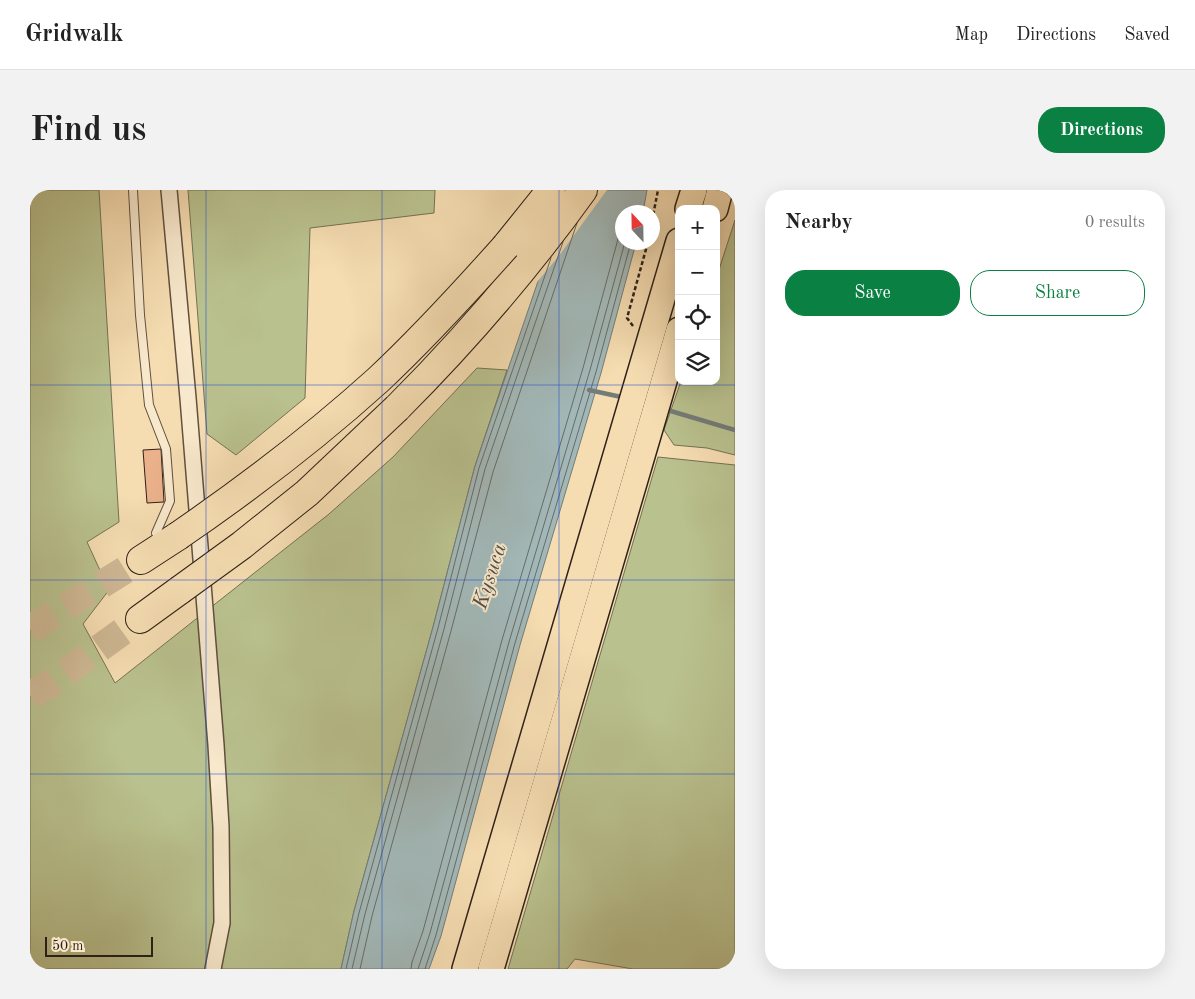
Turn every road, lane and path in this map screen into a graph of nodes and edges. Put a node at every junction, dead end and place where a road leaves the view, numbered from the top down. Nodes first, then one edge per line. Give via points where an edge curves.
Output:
1 (133, 190) edge
2 (169, 190) edge
3 (551, 190) edge
4 (583, 190) edge
5 (658, 190) edge
6 (694, 190) edge
7 (720, 190) edge
8 (655, 205) edge
9 (689, 205) edge
10 (716, 205) edge
11 (646, 250) edge
12 (676, 250) edge
13 (631, 335) dead end
14 (676, 340) edge
15 (167, 534) junction
16 (140, 560) tunnel mouth
17 (140, 619) tunnel mouth
18 (213, 969) edge
19 (465, 969) edge
20 (491, 969) edge

1 - 15 lane via 149,404 166,449 170,501
2 - 18 street via 220,809 222,923
3 - 15 highway, bridge via 453,305 378,380 243,491
4 - 17 highway, bridge via 527,265 466,336 373,432 307,493
5 - 8 path
6 - 9 main road
7 - 10 main road
11 - 13 path via 627,318 633,325
12 - 19 main road
14 - 20 main road
15 - 16 highway

